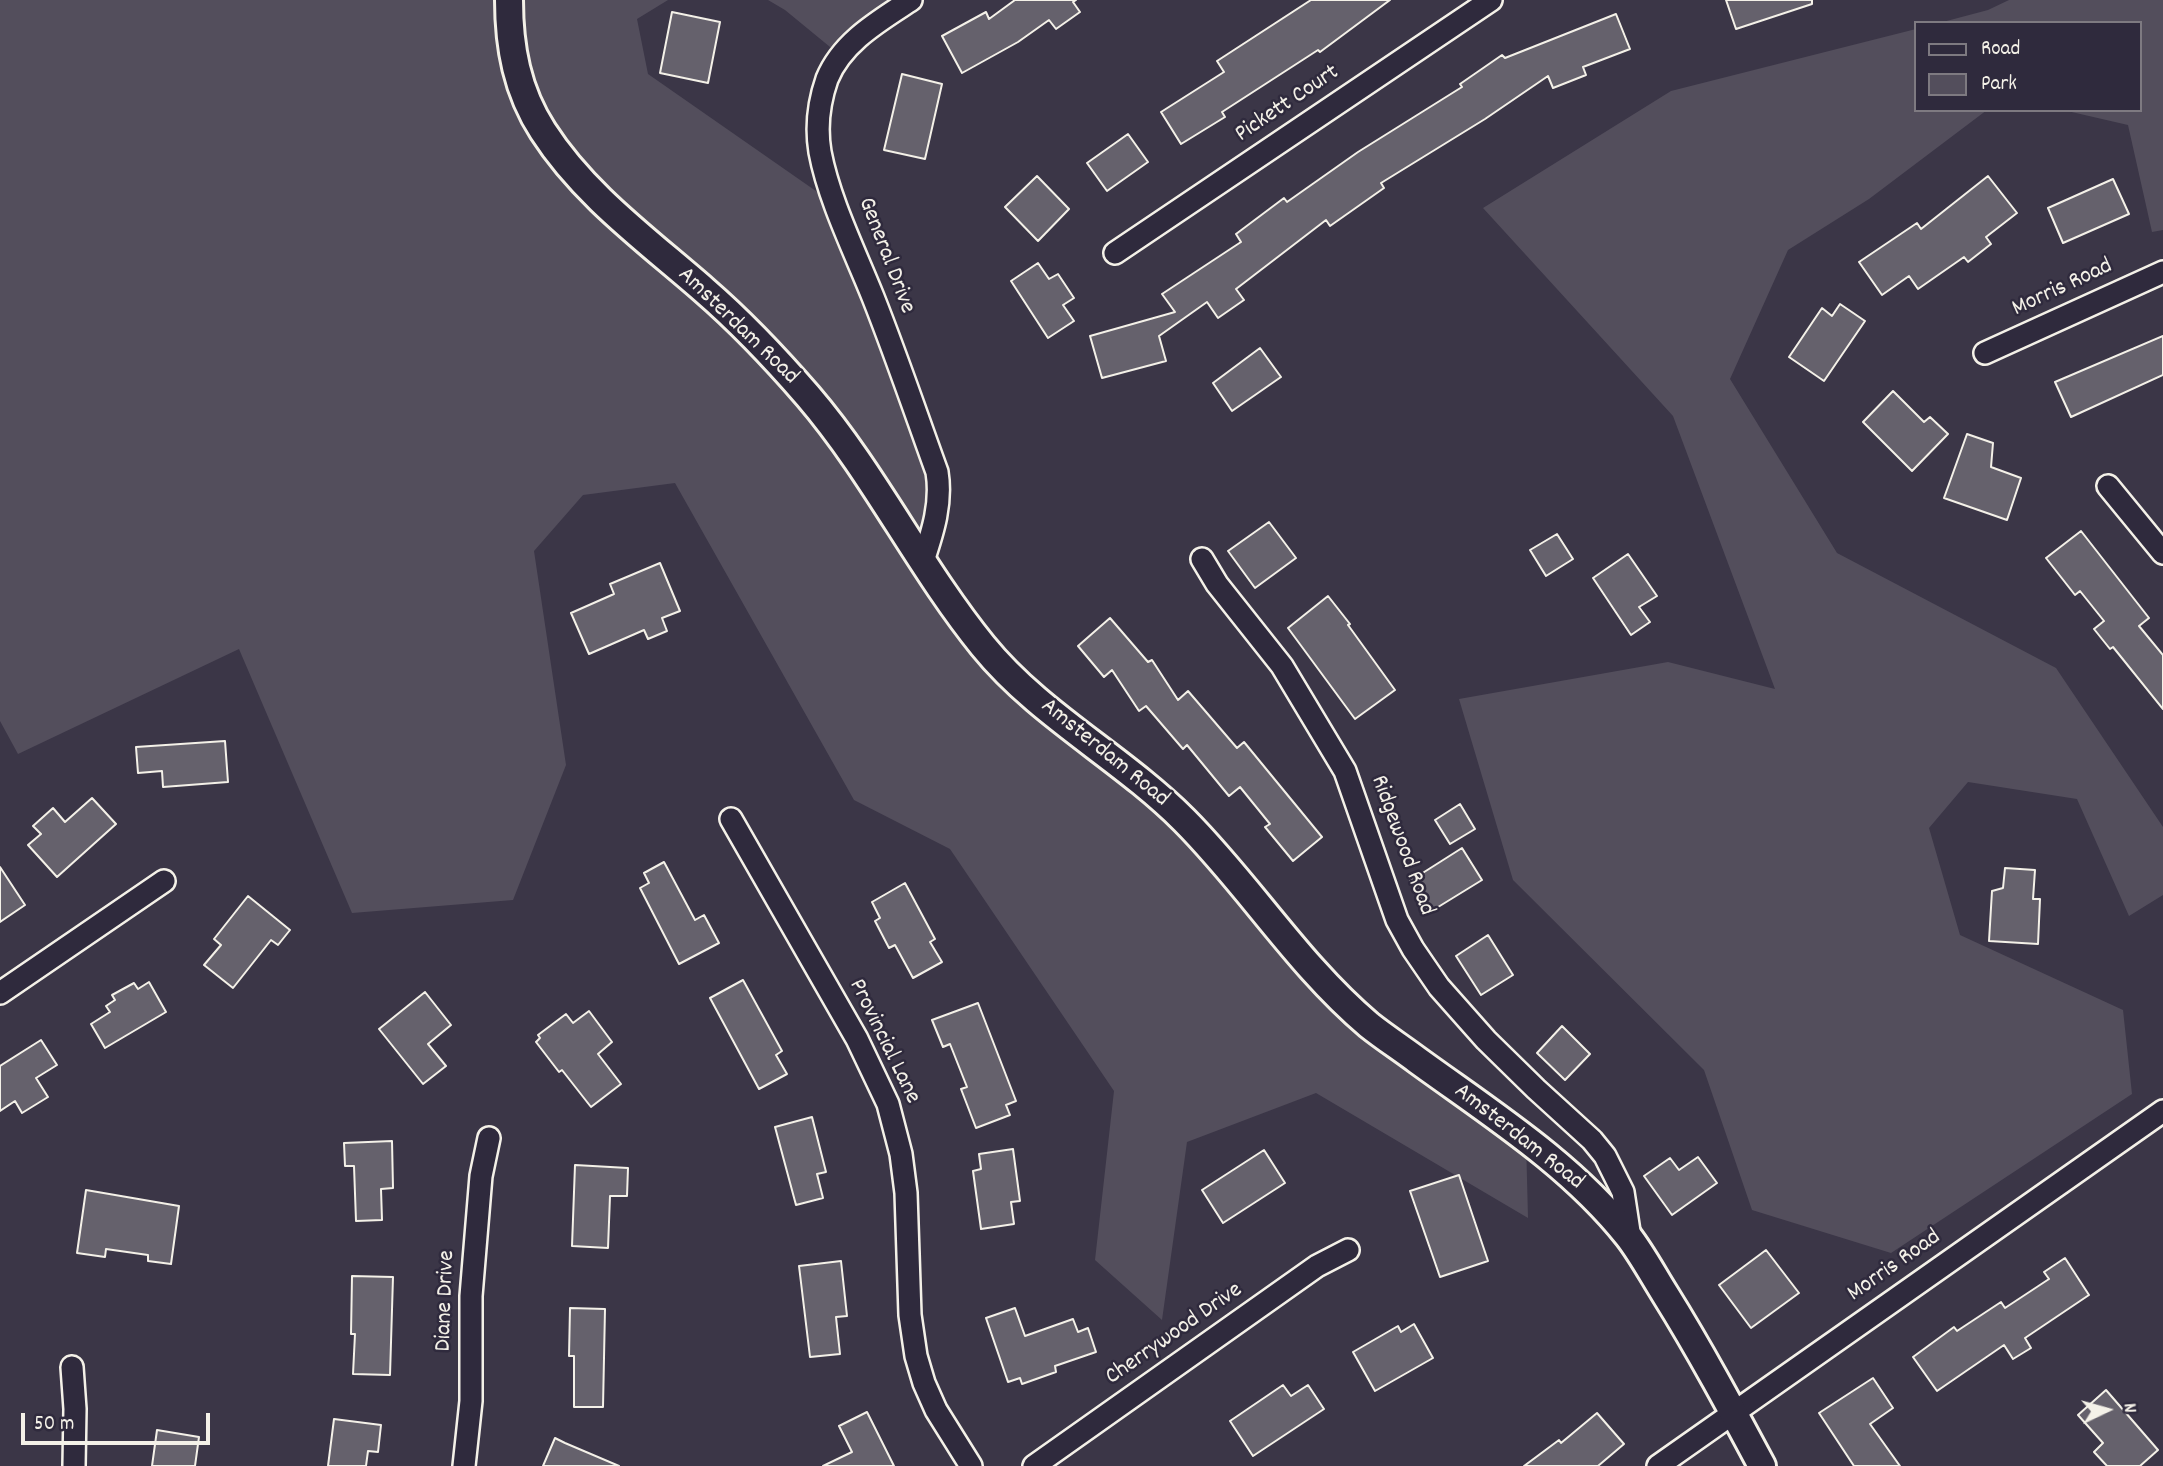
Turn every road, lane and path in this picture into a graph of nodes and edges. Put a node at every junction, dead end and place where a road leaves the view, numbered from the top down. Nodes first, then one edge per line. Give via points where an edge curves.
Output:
1 (509, 0) edge
2 (911, 0) edge
3 (1491, 0) edge
4 (1115, 253) dead end
5 (2163, 272) edge
6 (1985, 353) dead end
7 (2108, 486) dead end
8 (2163, 553) edge
9 (1202, 559) dead end
10 (923, 561) junction
11 (731, 819) dead end
12 (164, 881) dead end
13 (0, 993) edge
14 (2163, 1111) edge
15 (489, 1138) dead end
16 (1630, 1238) junction
17 (1348, 1250) dead end
18 (72, 1367) dead end
19 (1734, 1413) junction
20 (74, 1466) edge
21 (464, 1466) edge
22 (971, 1466) edge
23 (1034, 1466) edge
24 (1658, 1466) edge
25 (1762, 1466) edge

1 - 10 street, Amsterdam Road via 514,65 542,130 625,224 709,295 812,401
2 - 10 street, General Drive via 854,40 841,56 821,96 818,133 836,205 937,472 936,522
3 - 4 street, Pickett Court
5 - 6 street, Morris Road
7 - 8 street
9 - 16 street, Ridgewood Road via 1282,666 1345,771 1397,920 1413,949 1486,1040 1605,1156 1623,1192
10 - 16 street, Amsterdam Road via 984,648 1009,674 1184,819 1312,969 1369,1024 1526,1140 1600,1204
11 - 22 street, Provincial Lane via 857,1039 888,1104 906,1193 916,1356 936,1410
12 - 13 street
14 - 19 street, Morris Road
15 - 21 street, Diane Drive via 481,1176 471,1296 471,1401
16 - 19 street, Amsterdam Road
17 - 23 street, Cherrywood Drive via 1317,1266
18 - 20 street
19 - 24 street, Morris Road
19 - 25 street, Amsterdam Road

